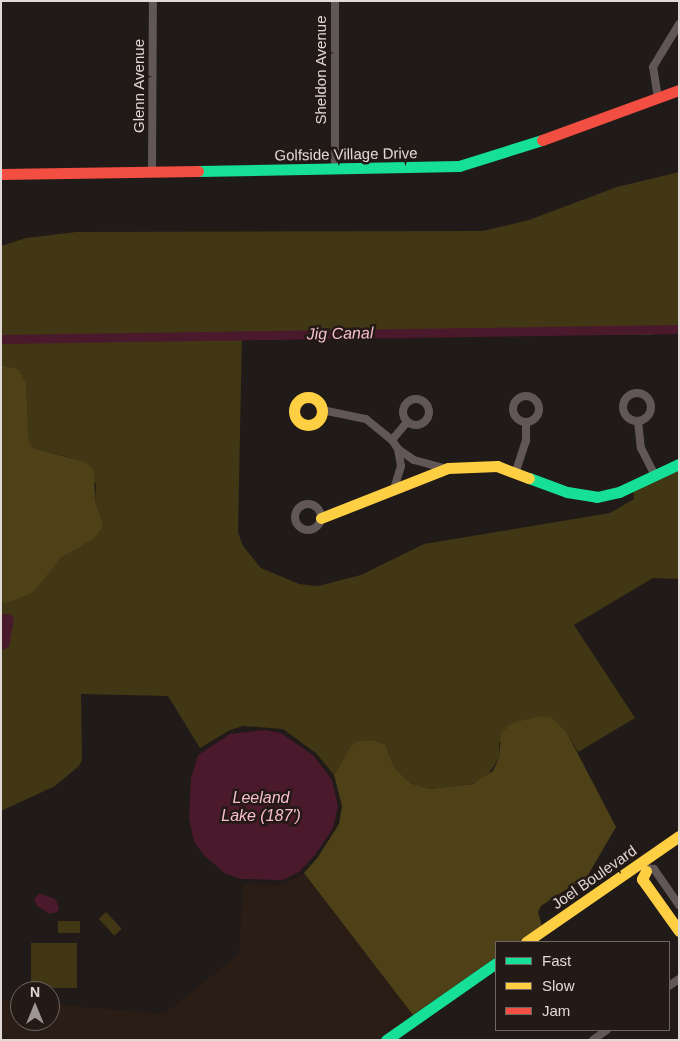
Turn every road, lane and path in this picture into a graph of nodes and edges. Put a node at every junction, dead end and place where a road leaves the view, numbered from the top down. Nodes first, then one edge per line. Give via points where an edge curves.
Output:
1 (153, 1) edge
2 (335, 1) edge
3 (679, 24) edge
4 (679, 90) edge
5 (658, 98) junction
6 (335, 169) junction
7 (152, 172) junction
8 (1, 174) edge
9 (322, 410) dead end
10 (638, 421) dead end
11 (407, 422) dead end
12 (526, 422) dead end
13 (392, 440) junction
14 (398, 449) junction
15 (679, 464) edge
16 (448, 468) junction
17 (516, 472) junction
18 (655, 476) junction
19 (386, 494) junction
20 (321, 518) dead end
21 (679, 836) edge
22 (643, 867) junction
23 (679, 905) edge
24 (679, 931) edge
25 (528, 941) edge
26 (495, 964) edge
27 (606, 1031) edge
28 (386, 1040) edge
29 (593, 1040) edge

1 - 7 street, Glenn Avenue
2 - 6 street, Sheldon Avenue
3 - 5 street via 653,67
4 - 5 street, Golfside Village Drive
5 - 6 street, Golfside Village Drive via 471,164 446,168
6 - 7 street, Golfside Village Drive
7 - 8 street, Golfside Village Drive
9 - 13 street via 366,420
10 - 18 street via 640,448
11 - 13 street
12 - 17 street via 526,441
13 - 14 street
14 - 16 street via 414,460
14 - 19 street via 401,473 397,485
15 - 18 street
16 - 17 street via 485,466
16 - 19 street
17 - 18 street via 567,492 597,497 619,492
19 - 20 street
21 - 22 street, Joel Boulevard
22 - 23 street via 654,869
22 - 24 street via 642,878
22 - 25 street, Joel Boulevard
26 - 28 street
27 - 29 street

